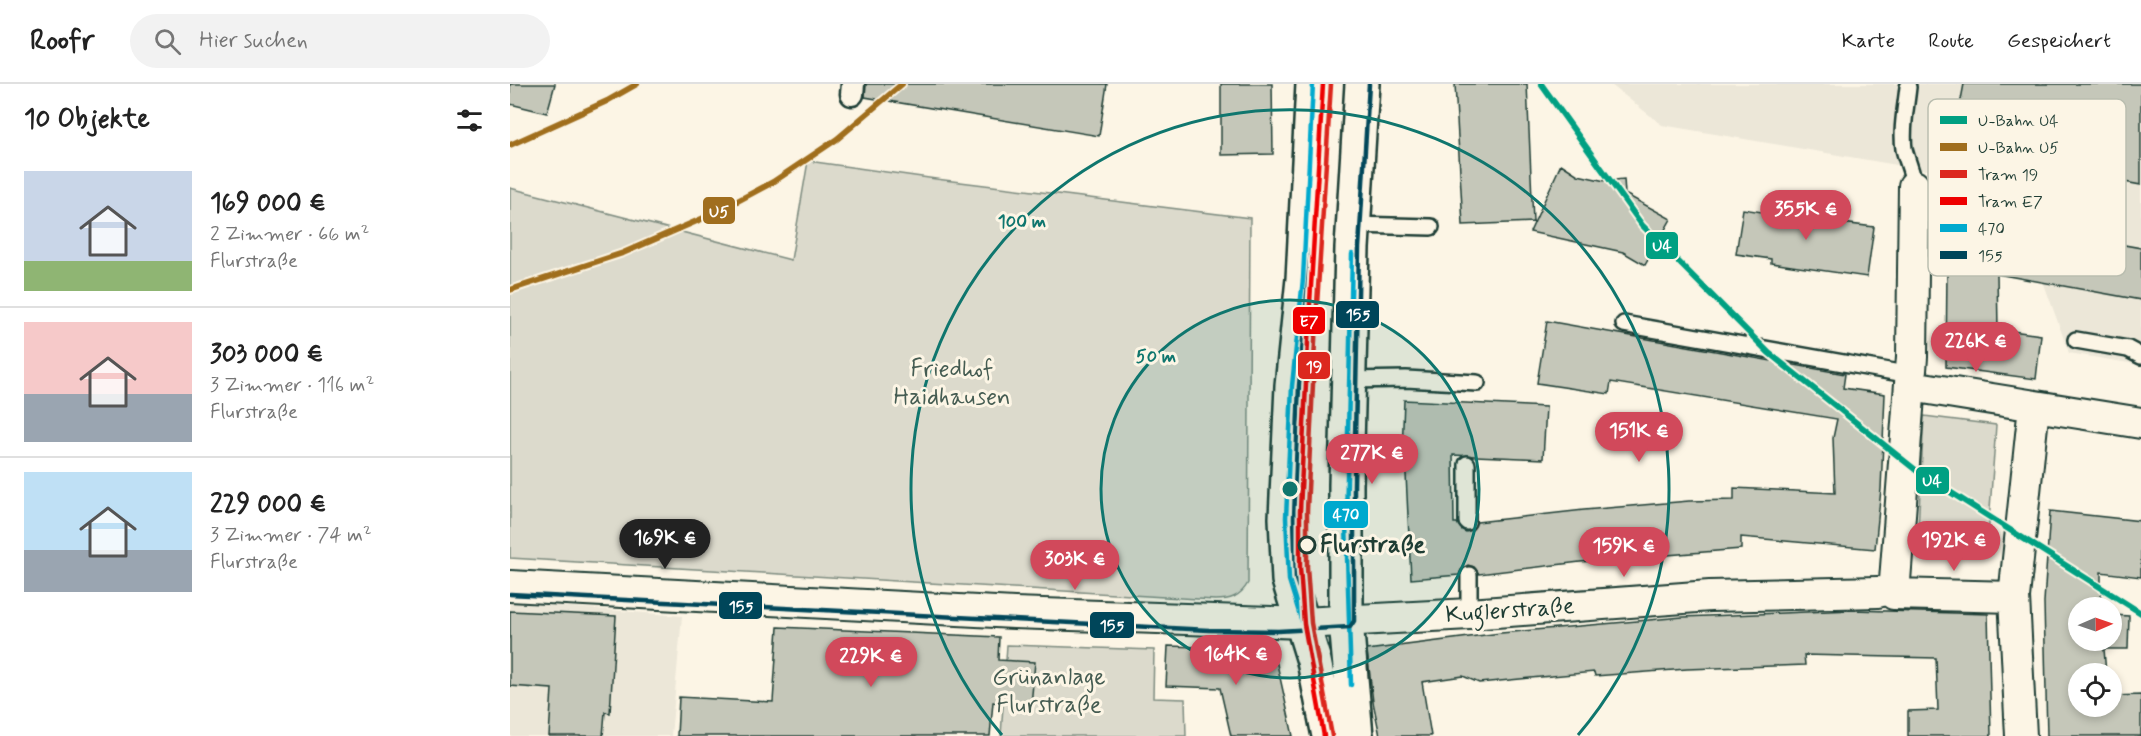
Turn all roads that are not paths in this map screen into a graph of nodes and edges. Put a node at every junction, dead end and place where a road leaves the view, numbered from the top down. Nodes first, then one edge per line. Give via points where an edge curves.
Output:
1 (1313, 84) edge
2 (1362, 84) edge
3 (1908, 87) dead end
4 (1914, 186) joint
5 (1353, 225) junction
6 (1431, 227) dead end
7 (1624, 324) dead end
8 (2076, 340) dead end
9 (2141, 356) edge
10 (1349, 380) junction
11 (1911, 380) junction
12 (1477, 383) dead end
13 (2034, 406) junction
14 (2141, 423) edge
15 (1467, 464) dead end
16 (1467, 522) dead end
17 (1469, 575) dead end
18 (510, 586) edge
19 (1886, 593) junction
20 (2014, 597) junction
21 (1469, 614) junction
22 (1324, 622) junction
23 (1329, 736) edge
24 (1356, 736) edge
25 (2020, 736) edge

1 - 22 main road via 1286,518 1289,580
2 - 5 main road
3 - 4 lane via 1904,149
4 - 11 street
5 - 6 lane
5 - 10 main road
7 - 11 lane
8 - 9 lane via 2128,349
10 - 12 lane
10 - 22 main road
11 - 13 street
11 - 19 street
13 - 14 street
13 - 20 street
15 - 16 lane
17 - 21 lane
18 - 22 street via 1021,613
19 - 20 street, Kuglerstraße
19 - 21 street, Kuglerstraße via 1710,596
20 - 25 street
21 - 22 street, Kuglerstraße
22 - 23 main road via 1314,661
22 - 24 main road

